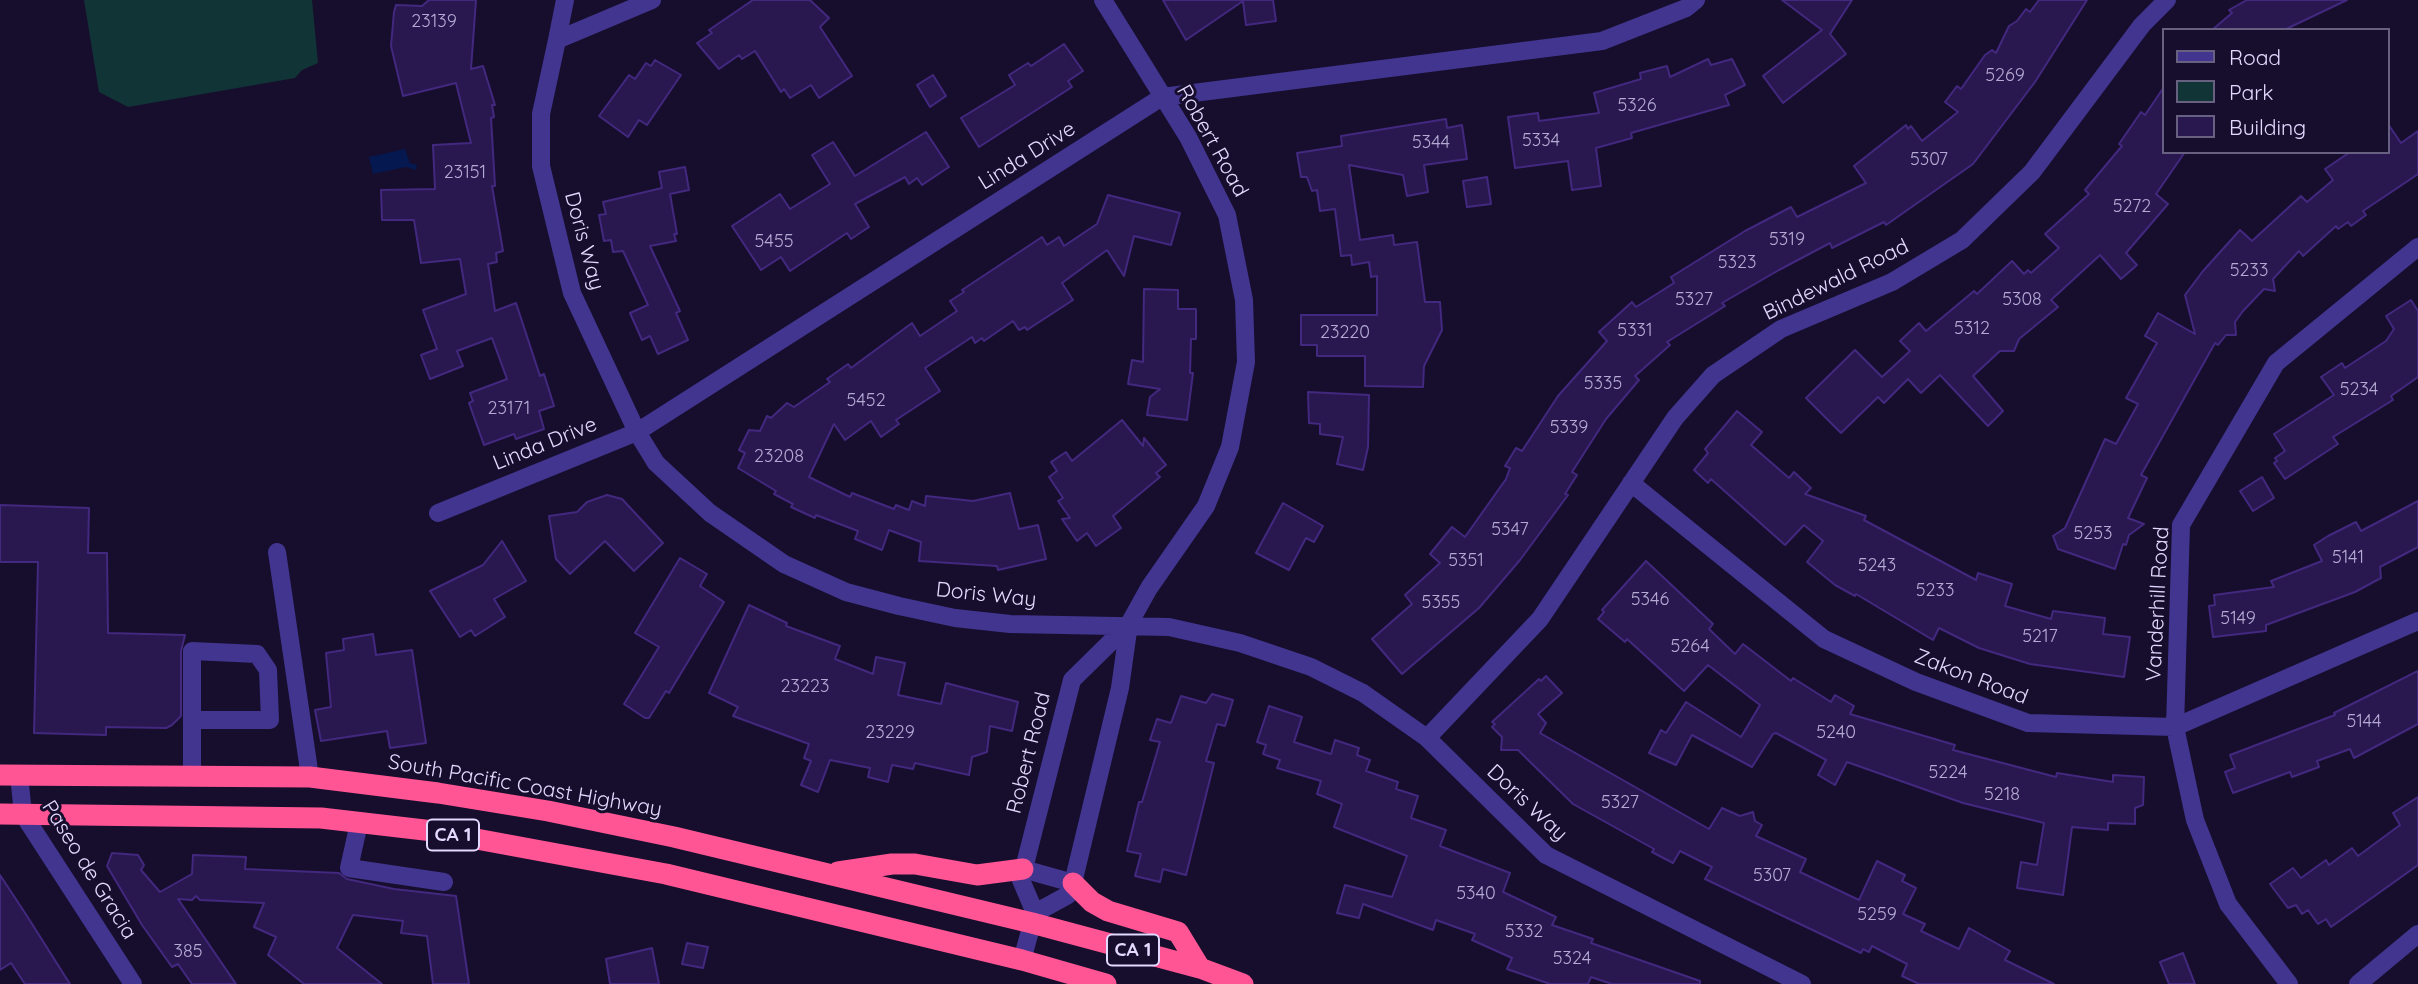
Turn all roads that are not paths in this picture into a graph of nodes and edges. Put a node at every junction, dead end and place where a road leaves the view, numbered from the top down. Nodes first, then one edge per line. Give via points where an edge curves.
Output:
1 (565, 0) edge
2 (652, 0) edge
3 (1103, 0) edge
4 (1696, 0) edge
5 (2167, 0) edge
6 (557, 40) junction
7 (1162, 97) junction
8 (2418, 247) edge
9 (637, 432) junction
10 (1631, 483) junction
11 (438, 513) dead end
12 (277, 552) dead end
13 (2418, 621) edge
14 (1129, 624) junction
15 (192, 720) junction
16 (2175, 727) junction
17 (1427, 738) junction
18 (9, 775) edge
19 (310, 777) junction
20 (192, 778) junction
21 (0, 814) edge
22 (23, 814) junction
23 (359, 823) junction
24 (1023, 869) junction
25 (824, 874) junction
26 (444, 882) dead end
27 (1073, 883) junction
28 (1034, 918) junction
29 (2418, 934) edge
30 (1022, 960) junction
31 (1200, 968) junction
32 (133, 984) edge
33 (1106, 984) edge
34 (1243, 984) edge
35 (1802, 984) edge
36 (2289, 984) edge
37 (2358, 984) edge

1 - 6 street, Doris Way
2 - 6 street
3 - 7 street, Robert Road
4 - 7 street, Linda Drive via 1602,41
5 - 10 street, Bindewald Road via 2142,25 2032,172 1962,240 1892,282 1781,330 1713,376 1675,418
6 - 9 street, Doris Way via 541,114 541,166 572,293
7 - 9 street, Linda Drive
7 - 14 street, Robert Road via 1227,215 1244,300 1246,362 1230,447 1206,506
8 - 16 street, Vanderhill Road via 2276,363 2181,525
9 - 11 street, Linda Drive
9 - 14 street, Doris Way via 656,463 710,513 784,564 846,592 955,618 1010,624
10 - 16 street, Zakon Road via 1824,639 1916,682 2028,723
10 - 17 street, Bindewald Road via 1540,619
12 - 19 street
13 - 16 street, Zakon Road
14 - 17 street, Doris Way via 1169,627 1240,643 1311,667 1363,693
14 - 24 street, Robert Road via 1072,680
14 - 27 street, Robert Road via 1120,688
15 - 15 street via 192,651 257,654 268,670 270,720
15 - 20 street
16 - 36 street, Vanderhill Road via 2195,820 2228,904
17 - 35 street, Doris Way via 1546,855
18 - 20 highway, South Pacific Coast Highway / CA 1
18 - 22 street, Paseo de Gracia
19 - 20 highway, South Pacific Coast Highway / CA 1
19 - 25 highway, South Pacific Coast Highway / CA 1 via 548,811
21 - 22 highway, CA 1
22 - 23 highway, CA 1 via 321,818
22 - 32 street, Paseo de Gracia
23 - 26 street via 349,868
23 - 30 highway, CA 1 via 541,849 653,872
24 - 25 highway via 977,875 892,864
24 - 27 street
24 - 28 street, Robert Road via 1020,880
25 - 28 highway, South Pacific Coast Highway / CA 1
27 - 28 street via 1068,895
27 - 31 highway via 1108,911 1178,932
28 - 30 street
28 - 31 highway, CA 1
29 - 37 street
30 - 33 highway, CA 1
31 - 34 highway, CA 1

